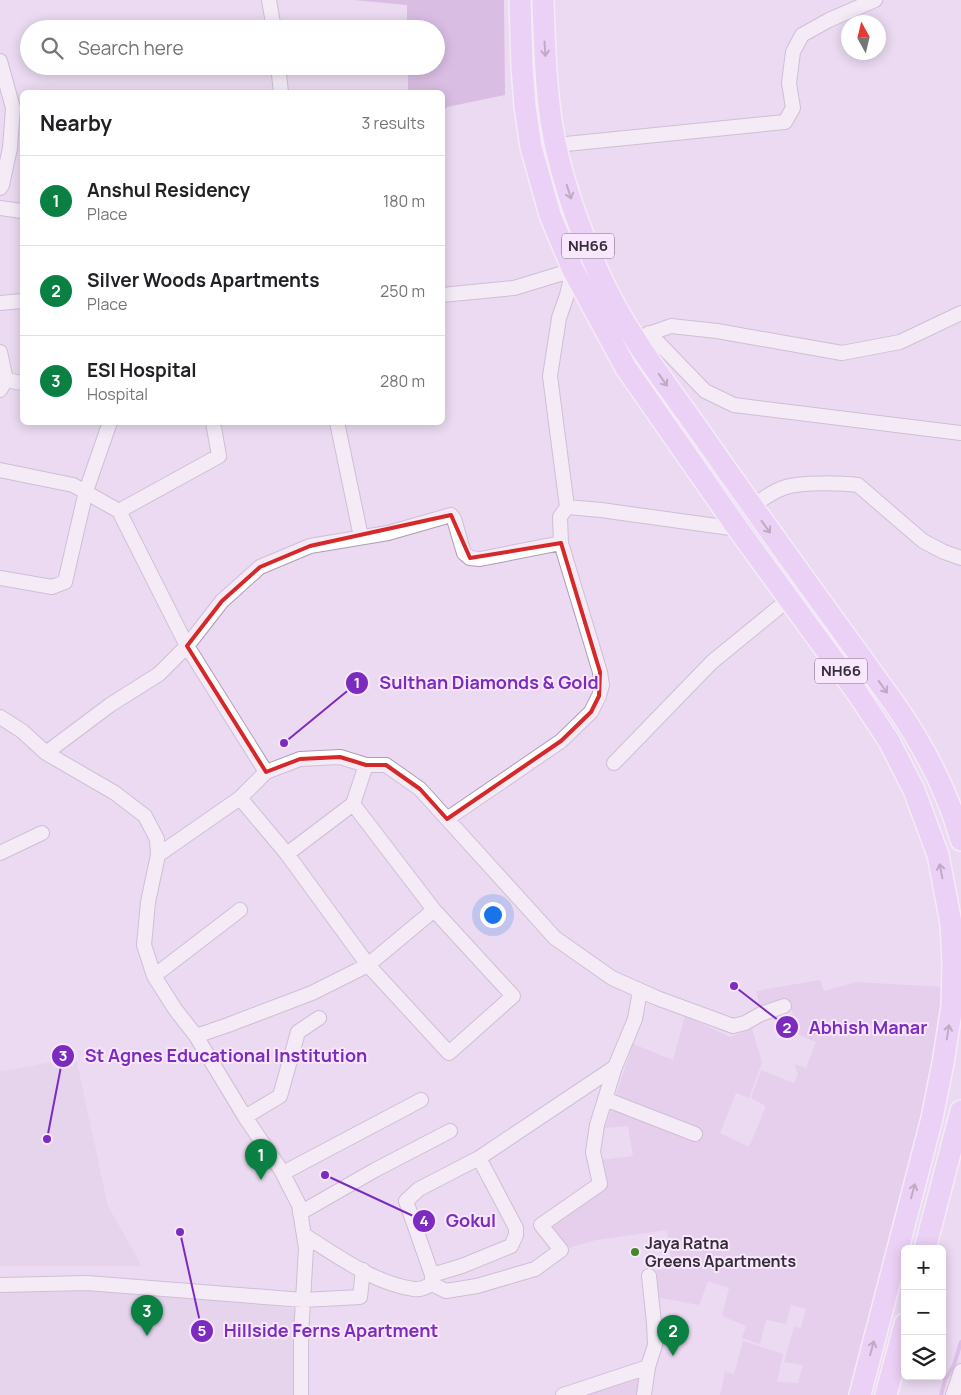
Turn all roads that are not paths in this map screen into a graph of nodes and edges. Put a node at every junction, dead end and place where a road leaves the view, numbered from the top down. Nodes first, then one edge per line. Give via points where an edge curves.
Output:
1 (269, 0) edge
2 (520, 0) edge
3 (543, 0) edge
4 (875, 0) edge
5 (272, 20) edge
6 (0, 61) edge
7 (279, 75) edge
8 (281, 90) edge
9 (556, 145) junction
10 (0, 188) edge
11 (0, 208) edge
12 (20, 211) edge
13 (573, 270) junction
14 (445, 295) edge
15 (20, 301) edge
16 (0, 303) edge
17 (961, 313) edge
18 (642, 336) junction
19 (0, 352) edge
20 (20, 383) edge
21 (3, 385) edge
22 (109, 425) edge
23 (214, 425) edge
24 (338, 425) edge
25 (961, 433) edge
26 (0, 470) edge
27 (86, 491) junction
28 (567, 507) junction
29 (752, 507) junction
30 (119, 511) junction
31 (738, 529) junction
32 (361, 537) junction
33 (561, 543) junction
34 (961, 558) edge
35 (0, 578) edge
36 (789, 599) junction
37 (187, 646) junction
38 (0, 717) edge
39 (46, 752) junction
40 (614, 762) dead end
41 (366, 765) junction
42 (266, 772) junction
43 (240, 798) junction
44 (352, 804) junction
45 (448, 819) junction
46 (42, 834) dead end
47 (961, 840) edge
48 (0, 853) edge
49 (287, 854) junction
50 (158, 855) junction
51 (240, 910) dead end
52 (434, 910) junction
53 (368, 965) junction
54 (154, 976) junction
55 (640, 990) junction
56 (784, 1006) dead end
57 (319, 1018) dead end
58 (196, 1036) junction
59 (615, 1067) junction
60 (605, 1099) junction
61 (421, 1100) dead end
62 (961, 1111) edge
63 (246, 1117) junction
64 (450, 1130) dead end
65 (694, 1134) dead end
66 (480, 1158) junction
67 (283, 1173) junction
68 (300, 1213) junction
69 (304, 1235) junction
70 (926, 1245) edge
71 (363, 1270) junction
72 (649, 1276) dead end
73 (432, 1280) junction
74 (0, 1285) edge
75 (303, 1300) junction
76 (902, 1335) edge
77 (648, 1367) junction
78 (961, 1371) edge
79 (301, 1395) edge
80 (563, 1395) edge
81 (644, 1395) edge
82 (860, 1395) edge
83 (886, 1395) edge
84 (953, 1395) edge

1 - 5 street
2 - 13 highway, NH66 via 522,66 531,147 550,215
3 -> 9 highway, NH66 via 549,106
4 - 9 street via 802,35 793,52 790,83 793,108 785,122
6 - 10 street via 13,108 10,148
7 - 8 street
9 -> 18 highway, NH66 via 567,187 600,277
11 - 12 street
13 - 14 street via 514,288
13 - 28 street via 559,318 550,376
13 - 31 highway, NH66 via 626,368
15 - 16 street
17 - 18 street via 900,342 842,353 671,326
18 - 25 street via 706,391 734,405
18 -> 29 highway, NH66
19 - 21 street
20 - 21 street
22 - 27 street
23 - 30 street via 219,456
24 - 32 street
26 - 27 street via 72,484
27 - 30 street
27 - 35 street via 65,582 52,587
28 - 31 street
28 - 33 street via 560,517
29 - 34 street via 786,487 858,485 923,541
29 -> 47 highway, NH66 via 920,740 940,782
30 - 37 street
31 - 36 highway, NH66
32 - 33 street via 388,533 451,515 464,553 470,558 480,559
32 - 37 street via 310,546 260,567 222,601
33 - 45 street via 600,672 602,685 599,696 591,712 561,741
36 - 40 street via 712,662
82 -> 36 highway, NH66 via 932,1118 943,1063 952,1006 951,923 938,855 914,790 889,742 858,694
37 - 39 street via 159,674
37 - 42 street
38 - 39 street
39 - 50 street via 115,793 145,816 157,839
41 - 42 street via 340,757 300,759
41 - 44 street
41 - 45 street via 386,766 420,789
42 - 43 street
43 - 49 street
43 - 50 street
44 - 49 street
44 - 52 street
45 - 55 street via 555,938 612,978
46 - 48 street
49 - 53 street
50 - 54 street via 148,902 144,945
51 - 54 street
52 - 53 street
52 - 53 street via 513,996 449,1053
53 - 58 street via 312,993
54 - 58 street
55 - 56 street via 733,1026
55 - 59 street via 635,1019
57 - 63 street via 298,1032 280,1096
58 - 63 street
59 - 60 street
59 - 66 street
60 - 65 street
60 - 73 street via 596,1125 593,1152 600,1184 542,1225 561,1250 534,1269 476,1286 446,1291
61 - 67 street
62 - 70 highway
63 - 67 street
64 - 68 street
66 - 73 street via 418,1189 406,1201
66 - 73 street via 516,1228 514,1242
67 - 68 street
68 - 69 street
69 - 71 street
69 - 75 street
71 - 73 street via 386,1282 415,1289 425,1288
71 - 75 street via 360,1296
72 - 77 street via 655,1345
74 - 75 street via 95,1283
75 - 79 street
76 - 83 highway
77 - 80 street
77 - 81 street
78 - 84 street

